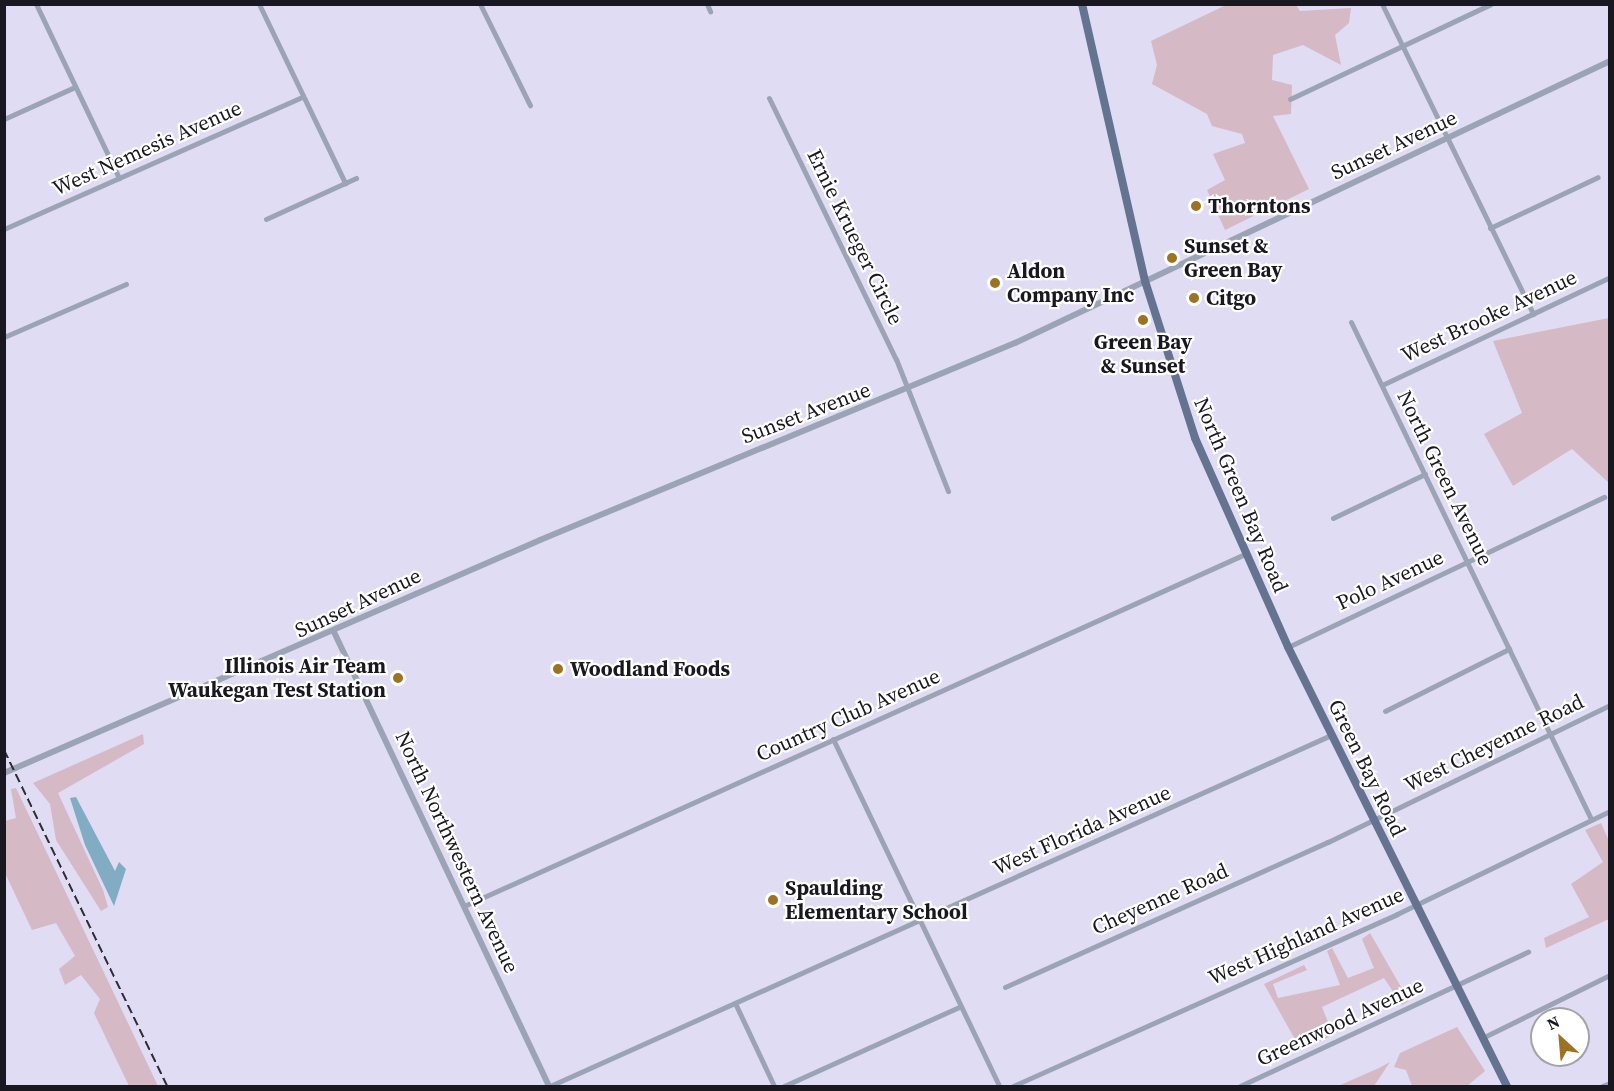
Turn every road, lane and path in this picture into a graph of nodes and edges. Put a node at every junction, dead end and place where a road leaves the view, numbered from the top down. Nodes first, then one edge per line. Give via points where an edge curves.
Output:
1 (36, 4) edge
2 (259, 4) edge
3 (480, 4) edge
4 (1082, 4) edge
5 (1382, 4) edge
6 (1491, 4) edge
7 (1402, 46) junction
8 (1610, 61) edge
9 (75, 87) junction
10 (302, 97) junction
11 (770, 98) dead end
12 (1290, 99) dead end
13 (530, 105) dead end
14 (4, 119) edge
15 (1445, 138) junction
16 (1598, 177) dead end
17 (119, 178) junction
18 (356, 178) dead end
19 (345, 183) junction
20 (266, 219) dead end
21 (1490, 228) junction
22 (4, 229) edge
23 (1610, 277) edge
24 (1145, 281) junction
25 (126, 284) dead end
26 (1533, 314) junction
27 (1351, 322) dead end
28 (4, 337) edge
29 (1382, 385) junction
30 (909, 390) junction
31 (1425, 474) junction
32 (948, 491) dead end
33 (1604, 497) dead end
34 (1333, 518) dead end
35 (1245, 554) junction
36 (1467, 562) junction
37 (334, 632) junction
38 (1288, 647) junction
39 (1509, 649) junction
40 (1610, 705) edge
41 (1385, 711) dead end
42 (1331, 735) junction
43 (1550, 735) junction
44 (833, 739) junction
45 (4, 773) edge
46 (1610, 811) edge
47 (1591, 819) junction
48 (1372, 821) junction
49 (1328, 842) joint
50 (1414, 905) junction
51 (464, 906) junction
52 (920, 921) junction
53 (1528, 952) dead end
54 (1610, 975) edge
55 (1005, 987) dead end
56 (1455, 988) junction
57 (735, 1003) junction
58 (961, 1006) junction
59 (1480, 1038) junction
60 (1610, 1083) edge
61 (550, 1086) edge
62 (774, 1086) edge
63 (784, 1086) edge
64 (999, 1086) edge
65 (1013, 1086) edge
66 (1240, 1086) edge
67 (1506, 1086) edge
68 (1602, 1086) edge

1 - 9 street
2 - 10 street
3 - 13 street
4 - 24 main road, North Green Bay Road
5 - 7 street
6 - 7 street
7 - 12 street
7 - 15 street
8 - 15 street, Sunset Avenue
9 - 14 street
9 - 17 street
10 - 17 street, West Nemesis Avenue
10 - 19 street
11 - 30 street, Ernie Krueger Circle
15 - 21 street
15 - 24 street, Sunset Avenue
16 - 21 street
17 - 22 street, West Nemesis Avenue
18 - 19 street
19 - 20 street
21 - 26 street
23 - 26 street, West Brooke Avenue
24 - 30 street, Sunset Avenue
24 - 35 main road, North Green Bay Road via 1183,406
25 - 28 street
26 - 29 street, West Brooke Avenue
27 - 29 street, North Green Avenue
29 - 31 street, North Green Avenue
30 - 32 street, Ernie Krueger Circle
30 - 37 street, Sunset Avenue via 680,481
31 - 34 street
31 - 36 street, North Green Avenue
33 - 36 street, Polo Avenue
35 - 38 main road, North Green Bay Road
35 - 44 street, Country Club Avenue
36 - 38 street, Polo Avenue
36 - 39 street, North Green Avenue
37 - 45 street, Sunset Avenue
37 - 51 street, North Northwestern Avenue
38 - 42 main road, Green Bay Road
39 - 41 street
39 - 43 street, North Green Avenue
40 - 43 street, West Cheyenne Road
42 - 48 main road, Green Bay Road
42 - 52 street, West Florida Avenue
43 - 47 street, North Green Avenue
43 - 48 street, West Cheyenne Road
44 - 51 street, Country Club Avenue
44 - 52 street
46 - 47 street, West Highland Avenue
47 - 50 street, West Highland Avenue
48 - 49 street, West Cheyenne Road
48 - 50 main road, Green Bay Road
49 - 55 street, Cheyenne Road
50 - 56 main road
50 - 65 street, West Highland Avenue
51 - 61 street, North Northwestern Avenue
52 - 57 street, West Florida Avenue
52 - 58 street
53 - 56 street, Greenwood Avenue
54 - 59 street
56 - 59 main road
56 - 66 street, Greenwood Avenue
57 - 61 street, West Florida Avenue
57 - 62 street
58 - 63 street
58 - 64 street
59 - 67 main road
60 - 68 street

